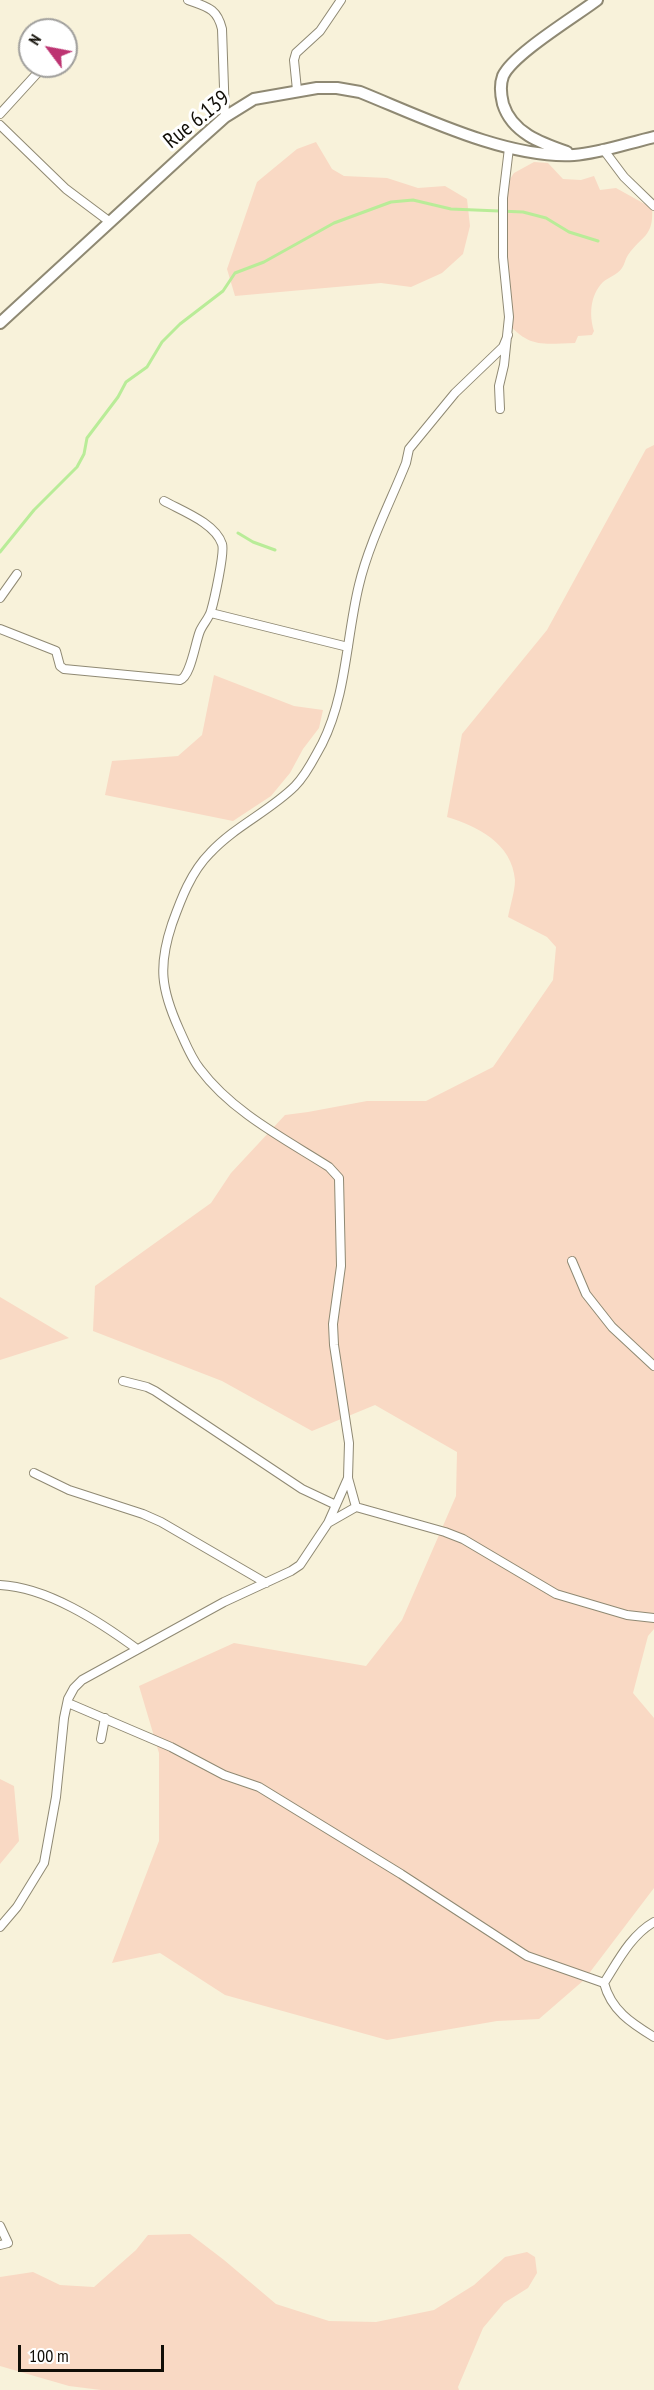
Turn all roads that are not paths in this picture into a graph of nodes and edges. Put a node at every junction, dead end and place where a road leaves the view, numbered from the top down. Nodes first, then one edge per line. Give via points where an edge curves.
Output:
1 (188, 0) edge
2 (341, 0) edge
3 (597, 0) edge
4 (33, 78) edge
5 (297, 90) junction
6 (0, 114) edge
7 (225, 117) junction
8 (0, 125) edge
9 (654, 137) edge
10 (509, 148) junction
11 (603, 149) junction
12 (574, 155) junction
13 (654, 206) edge
14 (110, 222) junction
15 (0, 323) edge
16 (508, 335) junction
17 (500, 409) dead end
18 (164, 501) dead end
19 (17, 574) dead end
20 (0, 598) edge
21 (211, 613) junction
22 (0, 628) edge
23 (348, 647) junction
24 (572, 1261) dead end
25 (654, 1366) edge
26 (123, 1382) dead end
27 (34, 1473) dead end
28 (348, 1478) junction
29 (336, 1505) junction
30 (356, 1507) junction
31 (328, 1523) junction
32 (266, 1583) junction
33 (0, 1585) edge
34 (654, 1618) edge
35 (137, 1649) junction
36 (68, 1702) junction
37 (105, 1718) junction
38 (101, 1739) dead end
39 (654, 1922) edge
40 (0, 1927) edge
41 (604, 1983) junction
42 (654, 2030) edge
43 (644, 2031) junction
44 (654, 2037) edge
45 (0, 2226) edge
46 (0, 2245) edge

1 - 7 street via 219,16
2 - 5 street via 320,31 296,53
3 - 12 street via 521,55 503,76 502,99 514,125 529,136
4 - 6 street
5 - 7 street, Rue 6.139 via 254,99
5 - 10 street, Rue 6.139 via 337,88 360,92
7 - 14 street, Rue 6.139
8 - 14 street via 66,189
9 - 11 street, Rue 6.139
10 - 12 street, Rue 6.139
10 - 16 street via 503,198
11 - 12 street, Rue 6.139
11 - 13 street via 624,177
14 - 15 street, Rue 6.139
16 - 17 street via 499,386
16 - 23 street via 503,347 455,393 409,448 359,584
18 - 21 street via 208,527 222,542 224,549
19 - 20 street
21 - 22 street via 194,646 188,674 180,680 64,669 56,651
21 - 23 street
23 - 28 street via 334,715 307,771 295,786 222,842 200,864 176,914 162,962 174,1019 198,1067 240,1107 329,1167 339,1178 341,1266 333,1324 349,1443
24 - 25 street via 586,1294 599,1311
26 - 29 street via 155,1391 302,1489
27 - 32 street via 69,1490 161,1522
28 - 29 street
28 - 30 street
29 - 31 street
30 - 31 street
30 - 34 street via 463,1539 556,1594 627,1615
31 - 32 street via 300,1565
32 - 35 street
33 - 35 street via 26,1589 78,1611
35 - 36 street via 82,1680
36 - 37 street
36 - 40 street via 44,1863
37 - 38 street
37 - 41 street via 224,1775 259,1786 527,1956
39 - 41 street via 625,1950
41 - 43 street via 607,1996 624,2018
42 - 43 street
43 - 44 street
45 - 46 street via 8,2243

